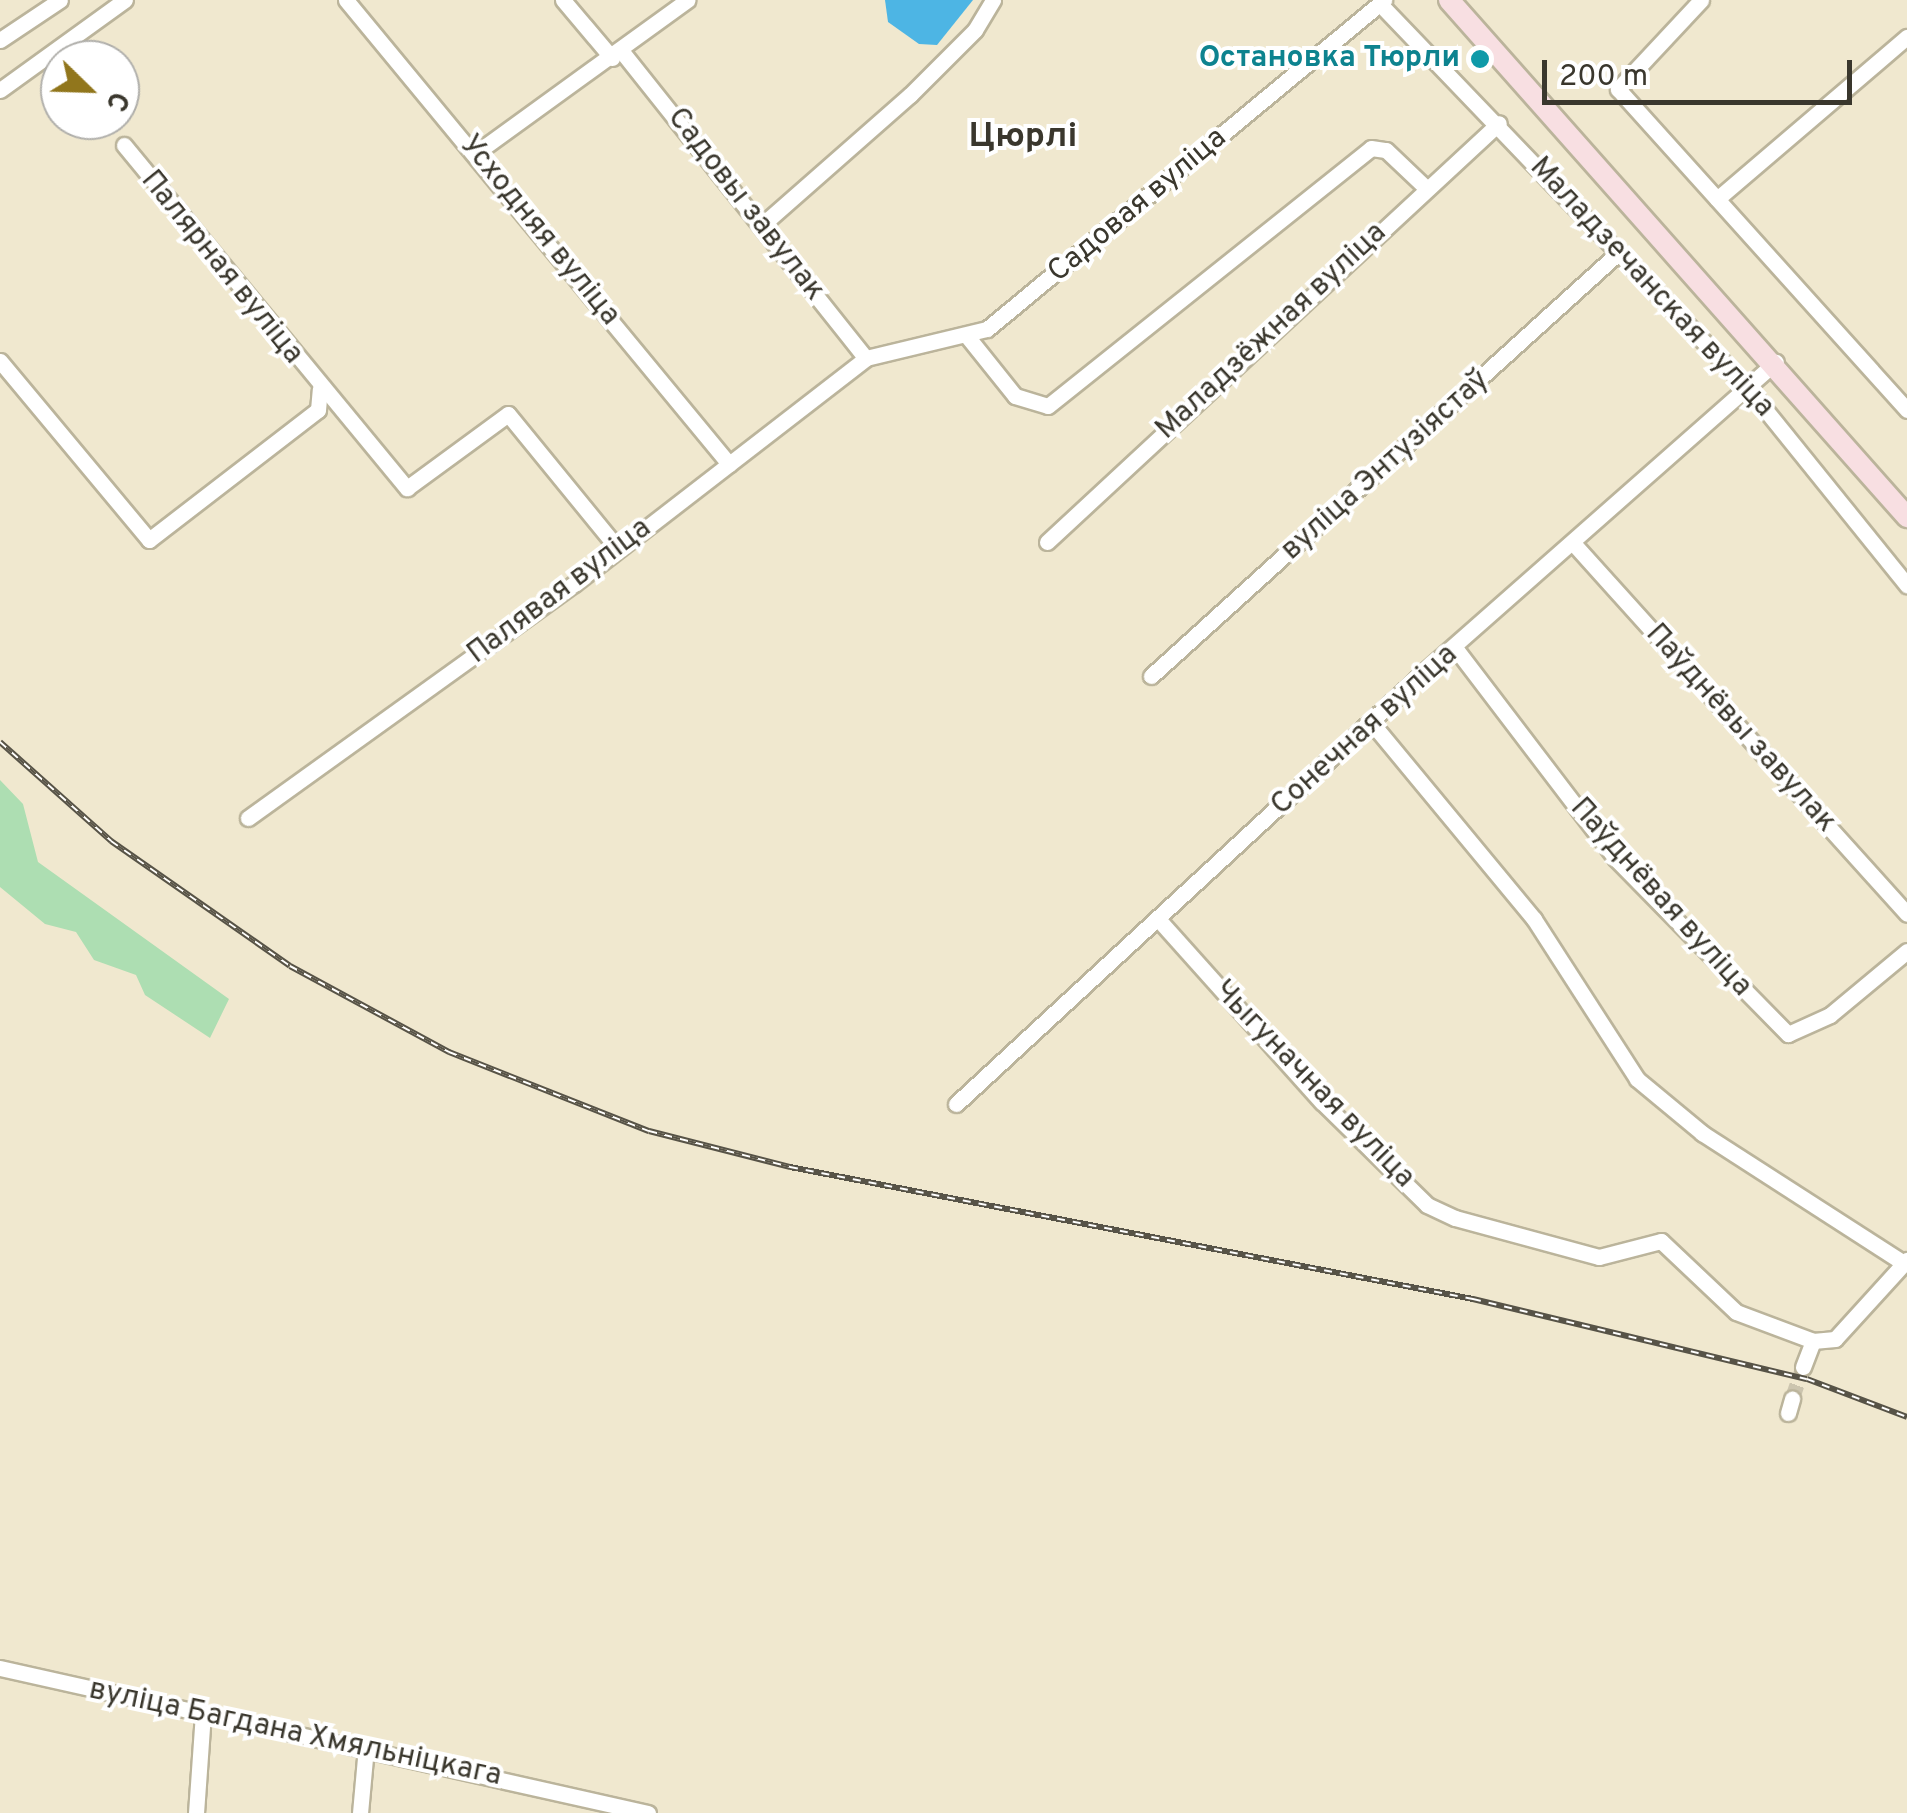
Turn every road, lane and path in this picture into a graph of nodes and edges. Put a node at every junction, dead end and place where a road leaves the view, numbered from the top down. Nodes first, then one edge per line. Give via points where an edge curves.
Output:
1 (60, 0) edge
2 (125, 0) edge
3 (346, 0) edge
4 (563, 0) edge
5 (686, 0) edge
6 (993, 0) edge
7 (1449, 0) edge
8 (1701, 0) edge
9 (1382, 2) edge
10 (1907, 38) edge
11 (0, 40) edge
12 (618, 56) junction
13 (0, 90) edge
14 (1499, 123) junction
15 (124, 145) dead end
16 (476, 154) junction
17 (1426, 188) junction
18 (1717, 198) junction
19 (762, 224) junction
20 (1618, 253) junction
21 (967, 336) junction
22 (866, 358) junction
23 (0, 362) edge
24 (1776, 362) junction
25 (1747, 387) junction
26 (320, 389) junction
27 (318, 410) junction
28 (1907, 410) edge
29 (352, 421) junction
30 (729, 464) junction
31 (1905, 510) edge
32 (1047, 542) dead end
33 (1573, 544) junction
34 (618, 549) junction
35 (1907, 585) edge
36 (1456, 648) junction
37 (1151, 676) dead end
38 (1371, 722) junction
39 (248, 818) dead end
40 (1907, 914) edge
41 (1159, 920) junction
42 (1907, 951) edge
43 (956, 1104) dead end
44 (1906, 1261) edge
45 (1813, 1341) junction
46 (1803, 1367) tunnel mouth
47 (0, 1668) edge
48 (203, 1714) junction
49 (366, 1747) junction
50 (196, 1813) edge
51 (360, 1813) edge
52 (648, 1813) edge

1 - 11 street
2 - 13 street
3 - 16 street, Усходняя вуліца
4 - 12 street, Садовы завулак
5 - 12 street
6 - 19 street via 974,30 910,94
7 - 24 main road, Маладзечанская вуліца
8 - 18 street via 1618,90
9 - 14 street, Маладзечанская вуліца
9 - 21 street, Садовая вуліца via 1003,317
10 - 18 street
12 - 16 street
12 - 19 street, Садовы завулак
14 - 17 street, Маладзёжная вуліца
14 - 20 street, Маладзечанская вуліца
15 - 26 street, Палярная вуліца
16 - 30 street, Усходняя вуліца
17 - 21 street via 1386,150 1371,148 1048,406 1015,396
17 - 32 street, Маладзёжная вуліца
18 - 28 street
19 - 22 street, Садовы завулак
20 - 25 street, Маладзечанская вуліца
20 - 37 street, вуліца Энтузіястаў
21 - 22 street, Садовая вуліца
22 - 30 street, Палявая вуліца
23 - 27 street via 149,540
24 - 25 street, Сонечная вуліца
24 - 31 main road, Маладзечанская вуліца
25 - 33 street, Сонечная вуліца
25 - 35 street, Маладзечанская вуліца
26 - 27 street
26 - 29 street, Палярная вуліца
27 - 29 street
29 - 34 street, Палярная вуліца via 407,488 508,414
30 - 34 street, Палявая вуліца
33 - 36 street, Сонечная вуліца
33 - 40 street, Паўднёвы завулак
34 - 39 street, Палявая вуліца
36 - 38 street, Сонечная вуліца
36 - 42 street, Паўднёвая вуліца via 1644,890 1788,1034 1803,1031
38 - 41 street, Сонечная вуліца
38 - 44 street via 1523,905 1636,1079 1702,1132
41 - 43 street, Сонечная вуліца
41 - 45 street, Чыгуначная вуліца via 1322,1102 1427,1205 1599,1257 1661,1241 1736,1312
44 - 45 street via 1835,1339
45 - 46 street
47 - 48 street, вуліца Багдана Хмяльніцкага
48 - 49 street, вуліца Багдана Хмяльніцкага
48 - 50 street
49 - 51 street
49 - 52 street, вуліца Багдана Хмяльніцкага

